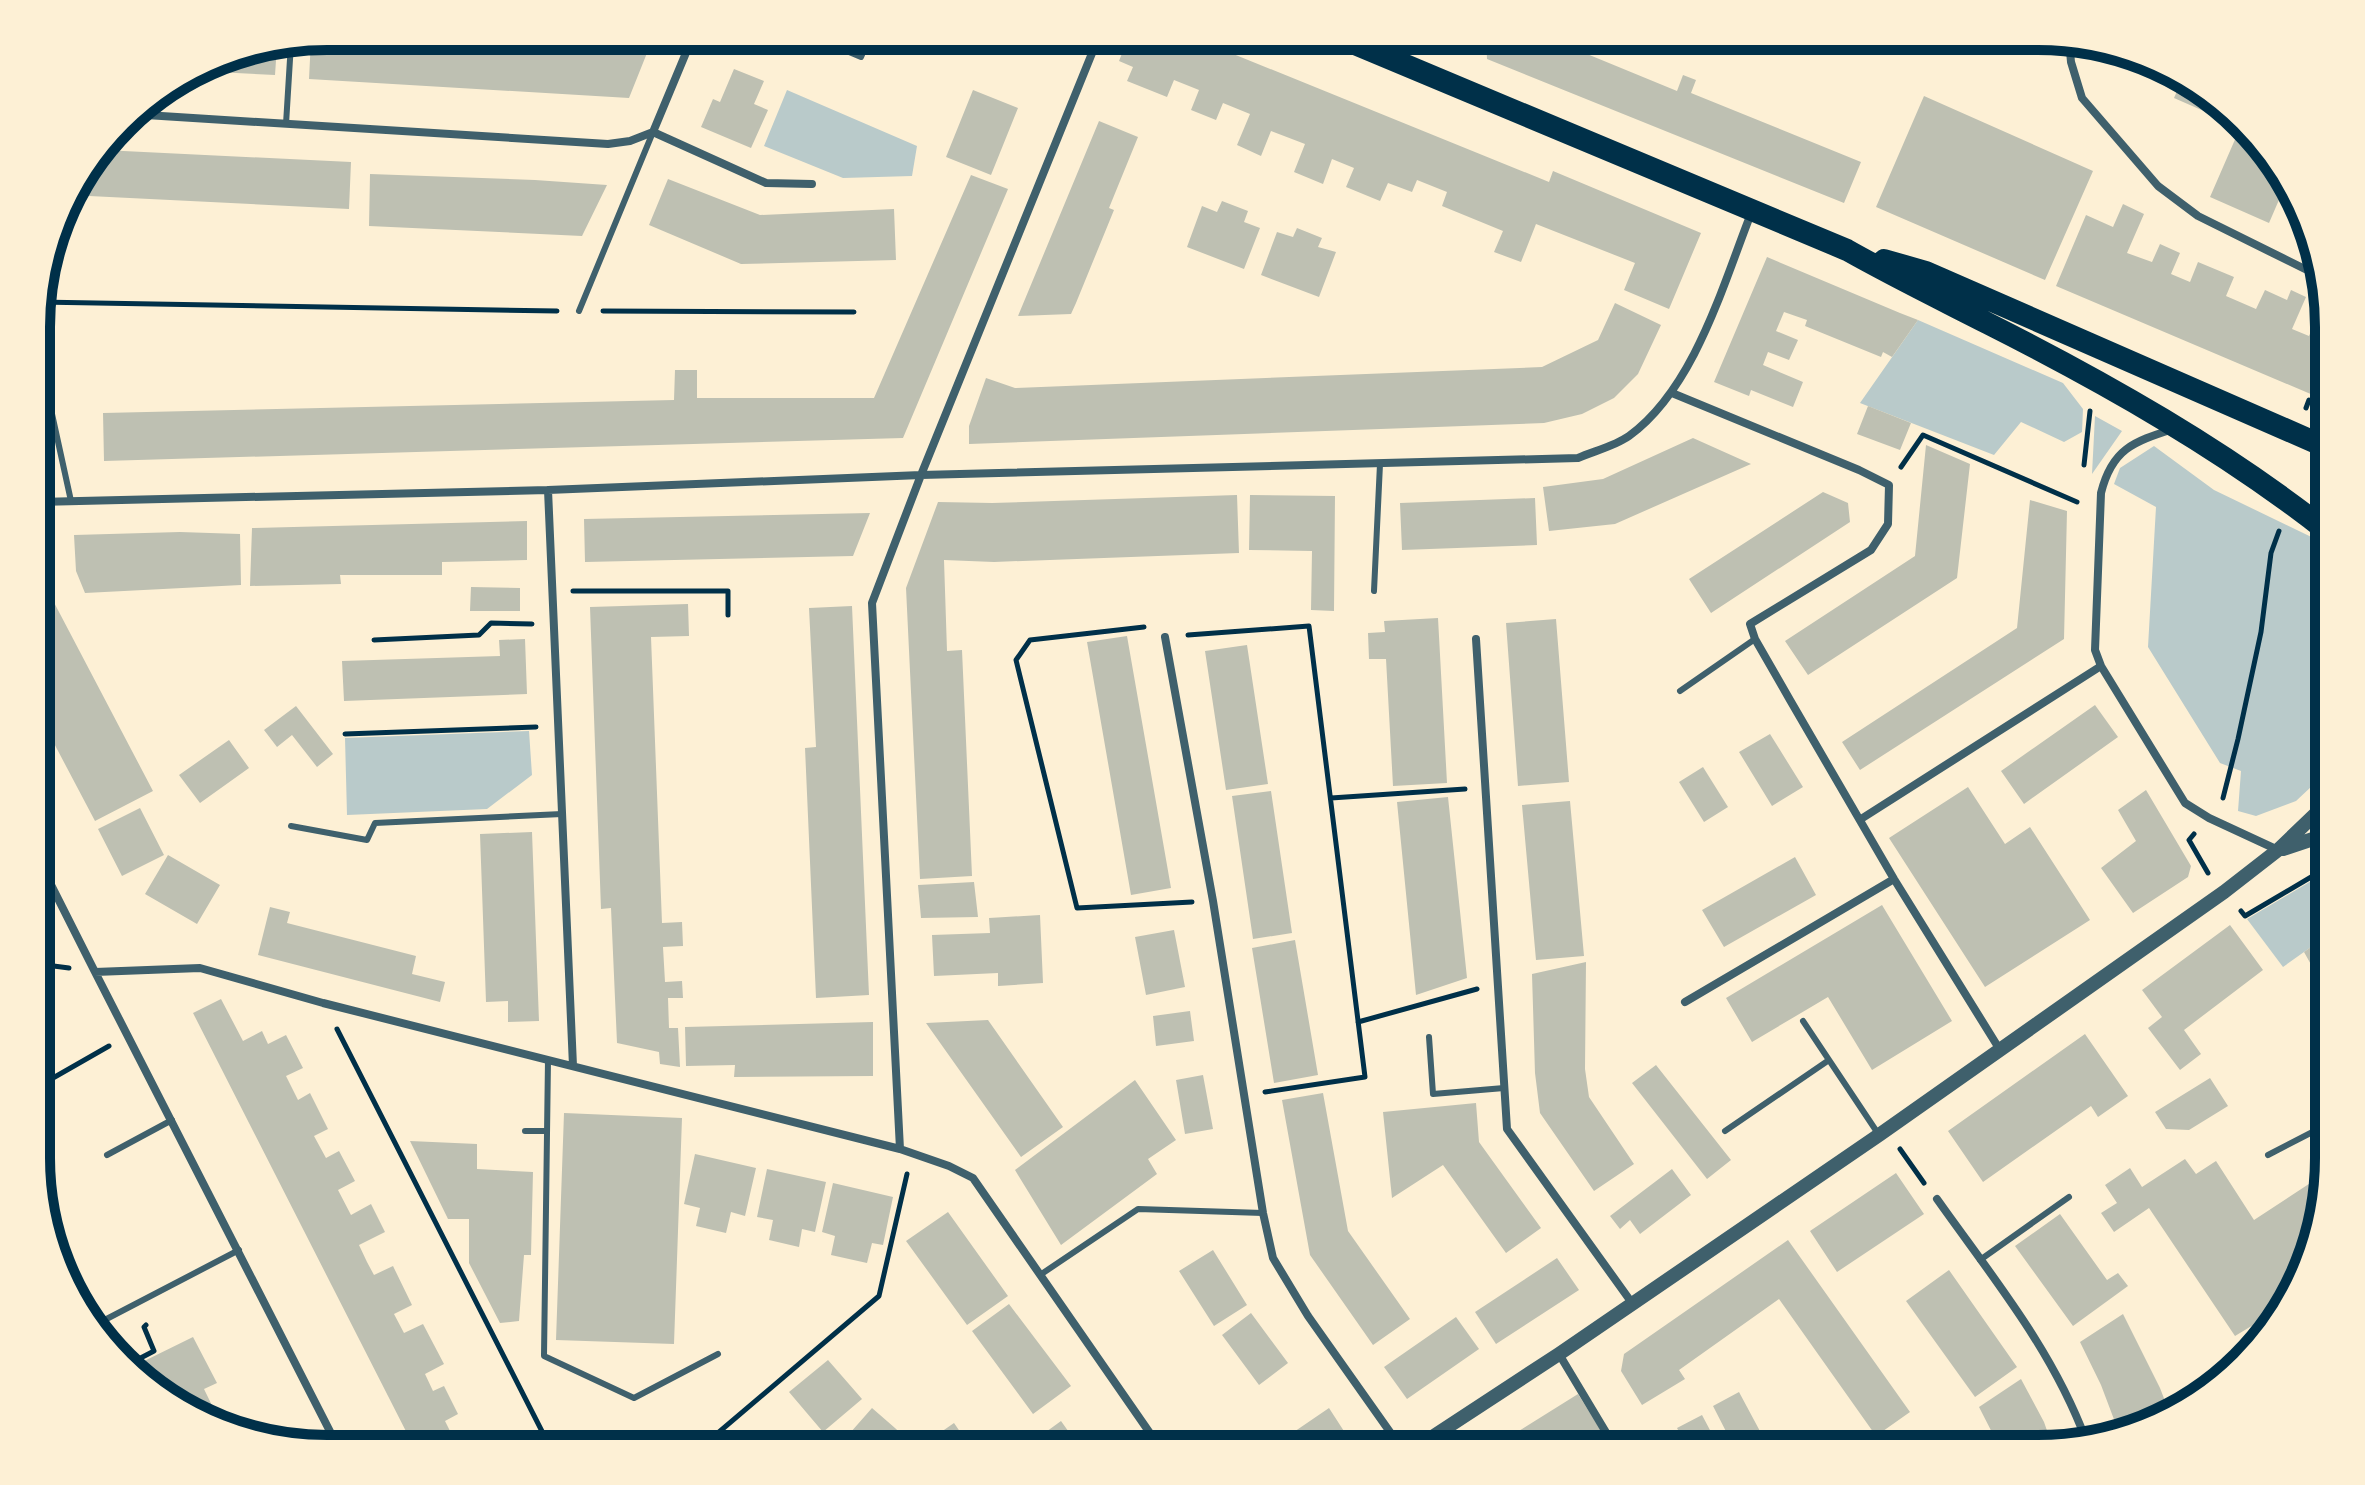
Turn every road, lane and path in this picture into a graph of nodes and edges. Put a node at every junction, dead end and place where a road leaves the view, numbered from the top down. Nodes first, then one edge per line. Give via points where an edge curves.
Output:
1 (1371, 50) edge
2 (687, 51) edge
3 (846, 51) edge
4 (864, 51) edge
5 (1093, 51) edge
6 (2070, 52) edge
7 (290, 53) edge
8 (151, 113) edge
9 (286, 124) junction
10 (653, 132) junction
11 (812, 184) dead end
12 (1753, 209) junction
13 (1847, 250) junction
14 (2310, 271) edge
15 (51, 302) edge
16 (579, 311) junction
17 (854, 312) dead end
18 (2093, 379) junction
19 (1672, 393) junction
20 (2314, 402) edge
21 (50, 405) edge
22 (2177, 428) junction
23 (2296, 433) junction
24 (2314, 441) edge
25 (1380, 464) junction
26 (2084, 472) dead end
27 (921, 475) junction
28 (1889, 485) junction
29 (2082, 488) dead end
30 (548, 490) junction
31 (71, 501) junction
32 (50, 502) edge
33 (2301, 510) junction
34 (2314, 521) edge
35 (553, 591) junction
36 (1374, 591) dead end
37 (728, 615) dead end
38 (554, 625) junction
39 (1165, 637) dead end
40 (1476, 639) dead end
41 (1755, 639) junction
42 (374, 640) dead end
43 (2101, 666) junction
44 (1680, 691) dead end
45 (558, 727) junction
46 (345, 734) dead end
47 (1485, 788) junction
48 (1331, 798) dead end
49 (562, 814) junction
50 (2314, 815) edge
51 (2209, 818) junction
52 (1861, 819) junction
53 (291, 826) dead end
54 (2314, 838) edge
55 (2278, 850) junction
56 (2314, 875) edge
57 (1894, 879) junction
58 (50, 883) edge
59 (2224, 892) junction
60 (95, 972) junction
61 (1497, 983) junction
62 (1685, 1002) dead end
63 (323, 1003) junction
64 (1803, 1021) dead end
65 (1358, 1022) dead end
66 (127, 1035) junction
67 (1429, 1037) dead end
68 (2000, 1050) junction
69 (548, 1060) junction
70 (1829, 1060) junction
71 (573, 1066) junction
72 (50, 1080) edge
73 (1504, 1088) junction
74 (172, 1120) junction
75 (525, 1131) dead end
76 (546, 1131) junction
77 (1725, 1131) dead end
78 (2314, 1131) edge
79 (1883, 1132) junction
80 (900, 1149) junction
81 (912, 1154) junction
82 (107, 1155) dead end
83 (2268, 1155) dead end
84 (2069, 1197) dead end
85 (1937, 1199) joint
86 (1263, 1213) junction
87 (239, 1250) junction
88 (1980, 1260) junction
89 (1040, 1275) junction
90 (1632, 1303) junction
91 (156, 1319) dead end
92 (103, 1321) edge
93 (718, 1354) dead end
94 (1559, 1354) junction
95 (137, 1360) edge
96 (2083, 1431) edge
97 (1392, 1434) edge
98 (1436, 1434) edge
99 (1607, 1434) edge
100 (332, 1435) edge
101 (544, 1435) edge
102 (716, 1435) edge
103 (1151, 1435) edge

1 - 12 highway
2 - 10 street
3 - 4 lane via 861,57
5 - 27 street
6 - 14 street via 2082,98 2158,186 2198,216
7 - 9 lane
8 - 9 street
9 - 10 street via 608,144
10 - 11 street via 766,183
10 - 16 lane
12 - 13 highway
12 - 19 street via 1690,363
13 - 18 highway
13 - 23 highway via 1926,272
15 - 16 path
16 - 17 path
18 - 22 highway
18 - 26 path
19 - 25 street via 1628,436 1578,458
19 - 28 street
20 - 23 path via 2309,400
21 - 31 lane
22 - 33 highway
22 - 43 street via 2131,445 2106,473 2095,650
23 - 24 highway
25 - 27 street
25 - 36 lane
27 - 30 street
27 - 80 street via 872,603
28 - 29 path via 1923,435 2081,503
28 - 41 street via 1888,524 1871,550 1750,624
30 - 31 street
30 - 35 street
31 - 32 street
33 - 34 highway
33 - 51 path via 2271,553 2261,632 2226,795
35 - 37 path via 728,591
35 - 38 street
38 - 42 path via 491,623 479,635
38 - 45 street
39 - 86 street
40 - 47 street
41 - 44 lane
41 - 52 street
43 - 51 street via 2185,803
43 - 52 street
45 - 46 path
45 - 49 street
47 - 48 path
47 - 61 street
49 - 53 lane via 375,823 367,840
49 - 71 street
50 - 55 street
51 - 55 street
51 - 59 path via 2189,840
52 - 57 street
54 - 55 street
55 - 59 street
56 - 59 path via 2245,916
57 - 62 street
57 - 68 street
58 - 60 street
59 - 68 street
60 - 63 street via 200,968
60 - 66 street
61 - 65 path
61 - 73 street
63 - 69 street
63 - 101 path
64 - 70 lane
66 - 72 path
66 - 74 street
67 - 73 lane via 1433,1094
68 - 79 street
69 - 71 street
69 - 76 lane
70 - 77 lane
70 - 79 lane
71 - 80 street
73 - 90 street via 1507,1129
74 - 82 lane
74 - 87 street
75 - 76 lane
76 - 93 lane via 544,1356 634,1398
78 - 83 lane
79 - 85 path
79 - 90 street
80 - 81 street
81 - 89 street via 973,1178
81 - 102 path via 879,1296
84 - 88 lane
85 - 88 street
86 - 89 lane via 1138,1209
86 - 97 street via 1273,1258
87 - 92 lane
87 - 100 street
88 - 96 street via 2038,1341 2070,1396
89 - 103 street
90 - 94 street
91 - 95 path via 144,1327 154,1351
94 - 98 street
94 - 99 street

